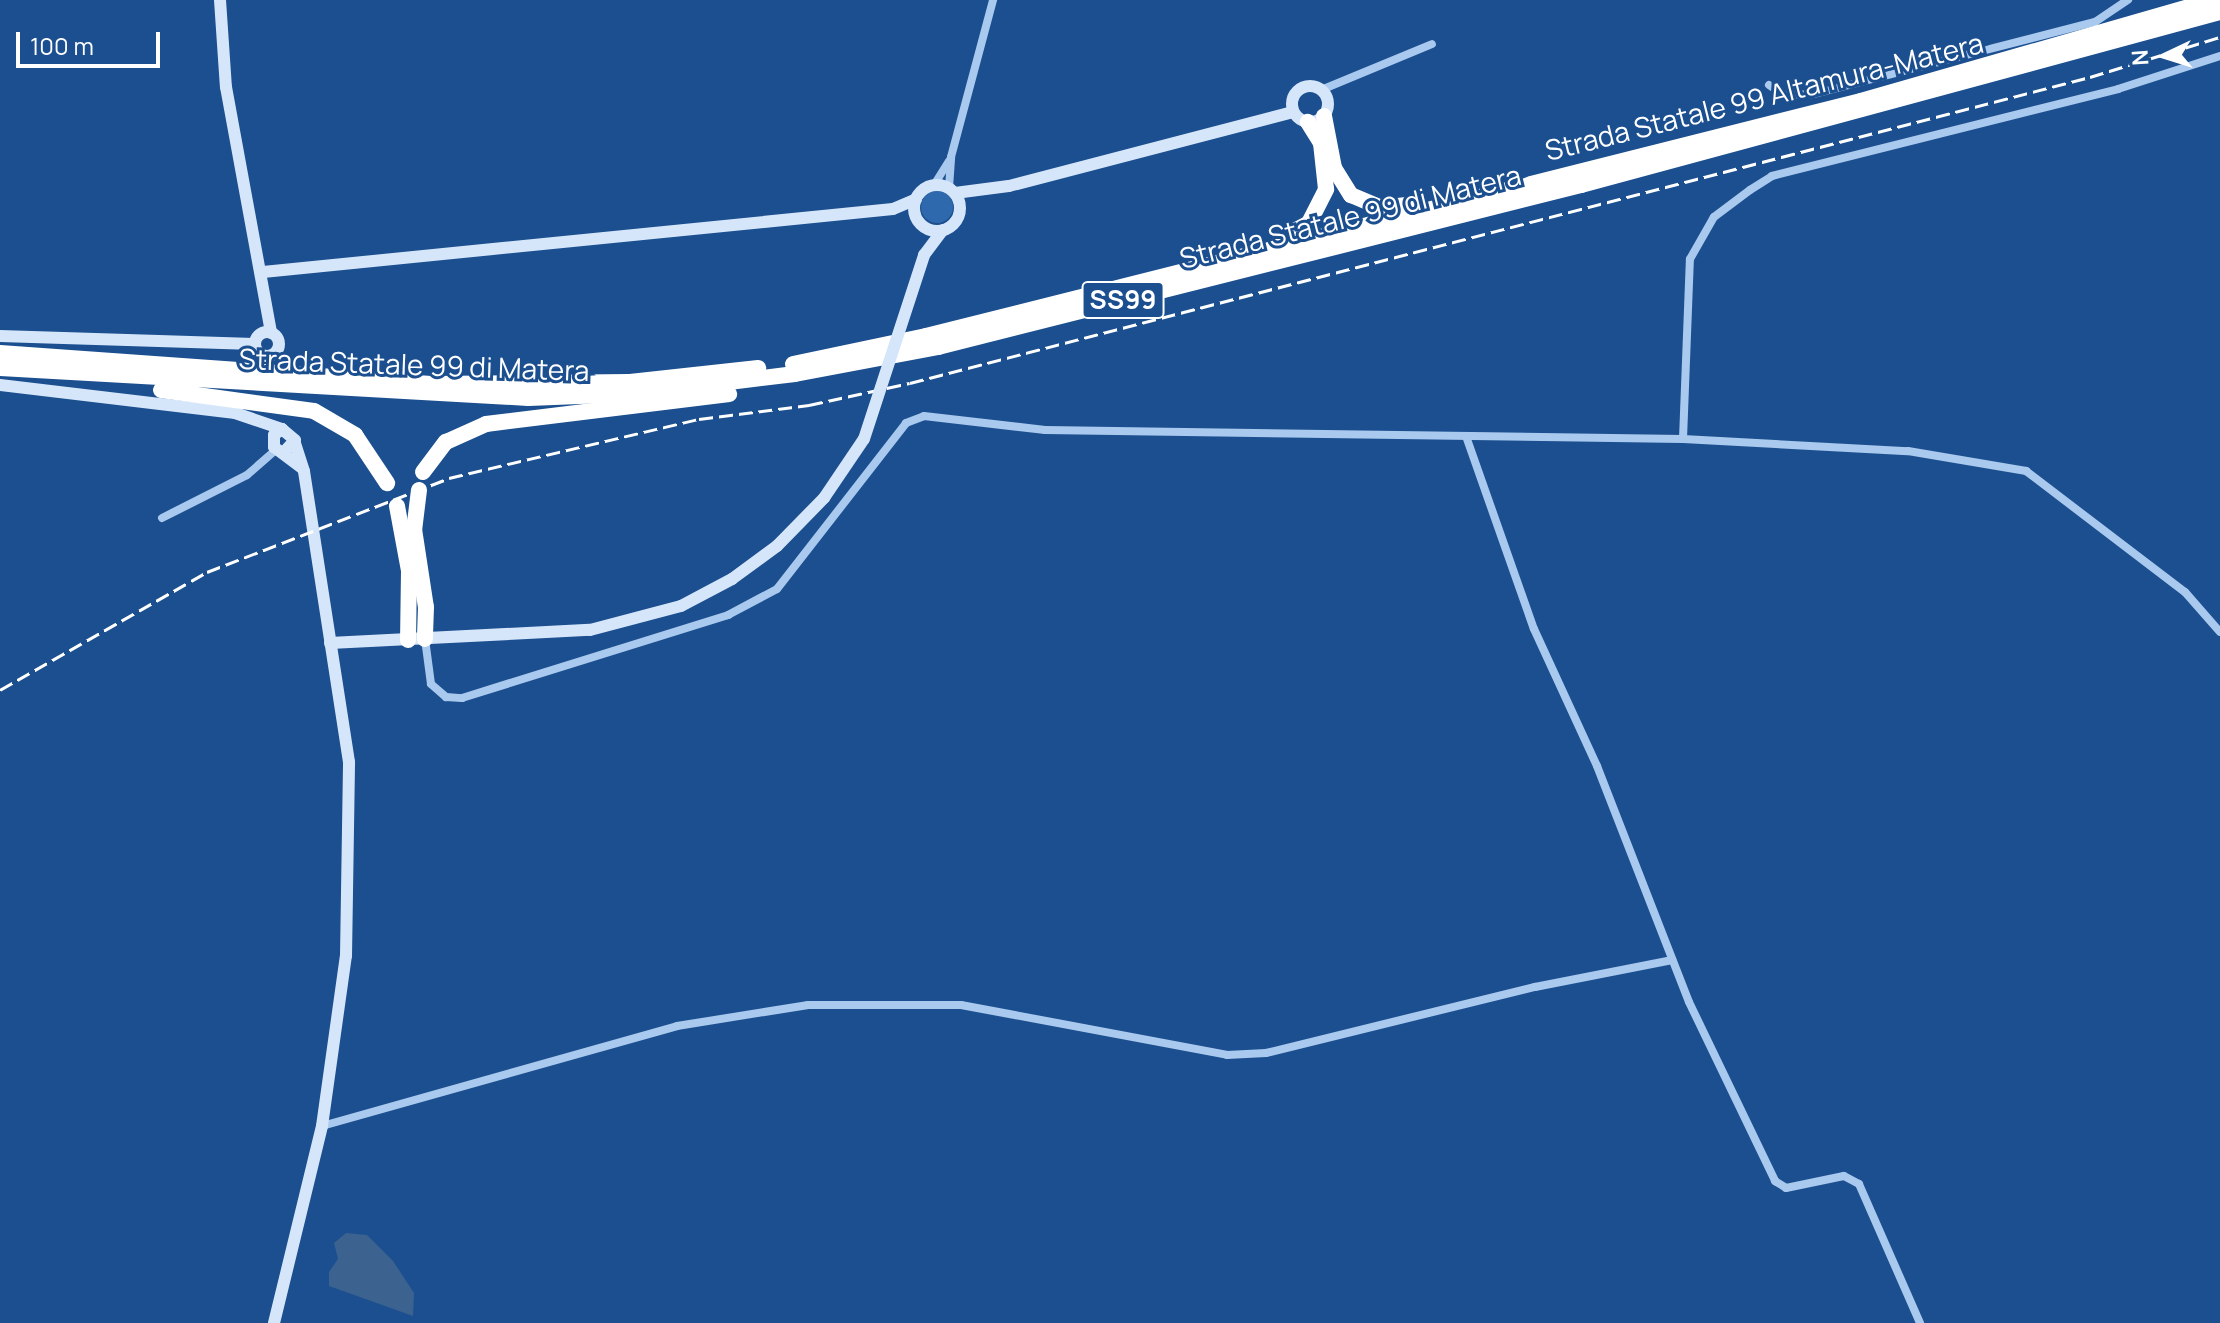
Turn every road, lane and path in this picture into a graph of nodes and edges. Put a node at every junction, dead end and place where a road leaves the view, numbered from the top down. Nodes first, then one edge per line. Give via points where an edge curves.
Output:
1 (220, 0) edge
2 (993, 0) edge
3 (2128, 0) edge
4 (2188, 0) edge
5 (2213, 0) edge
6 (2220, 12) edge
7 (2121, 28) junction
8 (1432, 44) dead end
9 (2220, 56) edge
10 (1769, 85) dead end
11 (1321, 90) junction
12 (1309, 117) junction
13 (1695, 142) junction
14 (951, 157) junction
15 (934, 185) junction
16 (952, 190) junction
17 (983, 192) junction
18 (916, 199) junction
19 (960, 208) junction
20 (893, 209) junction
21 (920, 222) junction
22 (943, 230) junction
23 (924, 255) junction
24 (263, 272) junction
25 (1080, 298) junction
26 (271, 333) junction
27 (0, 336) edge
28 (254, 344) junction
29 (938, 347) junction
30 (0, 353) edge
31 (0, 368) edge
32 (45, 371) junction
33 (0, 385) edge
34 (1467, 439) junction
35 (1683, 439) junction
36 (282, 443) junction
37 (423, 472) dead end
38 (387, 483) dead end
39 (419, 490) dead end
40 (397, 506) dead end
41 (162, 518) dead end
42 (2220, 632) edge
43 (416, 640) junction
44 (330, 643) junction
45 (1672, 960) junction
46 (322, 1126) junction
47 (274, 1323) edge
48 (1920, 1323) edge

1 - 24 street via 226,87
2 - 14 street
3 - 10 street via 2095,22 1814,94 1784,95
4 - 7 street via 2134,18
5 - 7 highway, Strada Statale 99 Altamura-Matera / SS99
6 - 29 highway, Strada Statale 99 di Matera / SS99 via 1860,113
7 - 13 highway, Strada Statale 99 Altamura-Matera / SS99
8 - 11 street
9 - 35 street via 2118,89 1772,176 1750,190 1714,217 1690,259
11 - 12 street via 1327,100
11 - 12 street via 1299,90
12 - 13 highway via 1340,182 1364,204 1381,208
12 - 17 street
12 - 25 highway via 1327,168 1326,189 1309,223 1295,234
13 - 25 highway, Strada Statale 99 Altamura-Matera / SS99
14 - 15 street
14 - 16 street
15 - 16 street
15 - 18 street
16 - 17 street
16 - 19 street
17 - 19 street
18 - 20 street
18 - 21 street
19 - 22 street via 955,222
20 - 21 street
20 - 24 street
21 - 22 street
21 - 23 street
22 - 23 street
23 - 43 street, bridge via 864,439 824,498 777,546 732,579 681,606 590,630
24 - 26 street
25 - 30 highway, Strada Statale 99 Altamura-Matera / SS99 via 794,363 630,382 431,384
26 - 28 street via 260,334
26 - 28 street via 279,342 275,353 264,357
27 - 28 street
29 - 32 highway, Strada Statale 99 di Matera / SS99 via 713,386 528,398
29 - 37 highway via 840,374 737,393 486,424 446,442
31 - 32 highway, Strada Statale 99 di Matera / SS99
32 - 38 highway via 314,411 355,435
33 - 36 street via 235,413 255,418
34 - 35 street
34 - 43 street via 1045,430 924,416 906,423 777,589 728,615 462,698 446,697 431,684
34 - 45 street via 1534,629 1597,766
35 - 42 street via 1908,451 2026,471 2185,592
36 - 41 street via 247,475
36 - 44 street via 304,471
39 - 43 highway via 414,529 426,607
40 - 43 highway
43 - 44 street
44 - 46 street via 349,762 346,956
45 - 46 street via 1253,1054 1178,1047 961,1005 808,1005 677,1026
45 - 48 street via 1775,1181 1786,1188 1844,1176 1859,1184
46 - 47 street

